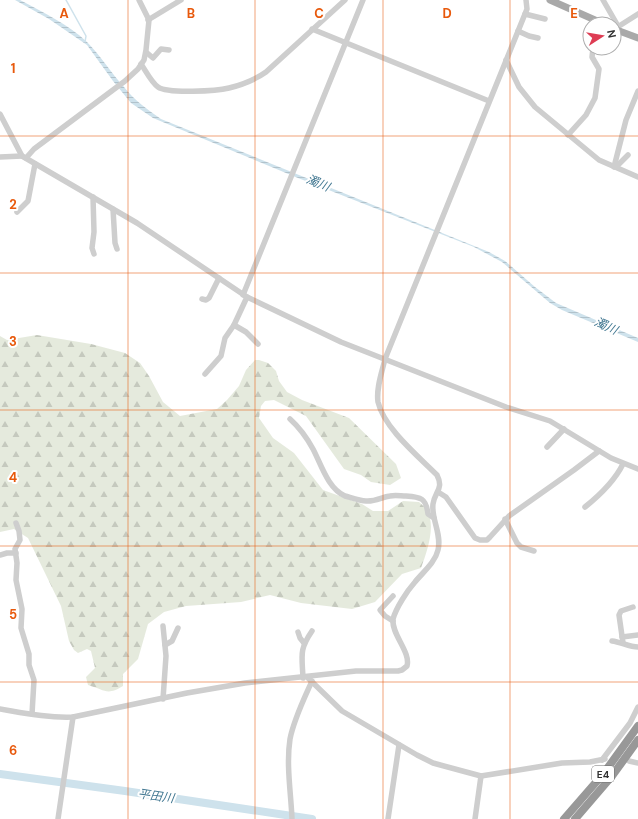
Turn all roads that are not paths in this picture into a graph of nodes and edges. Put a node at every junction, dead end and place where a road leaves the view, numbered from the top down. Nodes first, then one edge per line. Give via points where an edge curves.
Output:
1 (139, 0) edge
2 (181, 0) edge
3 (345, 0) edge
4 (363, 0) edge
5 (526, 0) edge
6 (550, 0) edge
7 (603, 0) edge
8 (525, 14) junction
9 (638, 14) edge
10 (585, 16) edge
11 (610, 16) edge
12 (545, 19) dead end
13 (148, 20) junction
14 (622, 24) edge
15 (312, 29) junction
16 (518, 31) junction
17 (622, 31) edge
18 (538, 38) dead end
19 (638, 38) edge
20 (345, 43) junction
21 (169, 50) dead end
22 (146, 52) junction
23 (592, 56) edge
24 (506, 60) junction
25 (142, 64) junction
26 (638, 91) edge
27 (490, 101) junction
28 (0, 114) edge
29 (568, 136) junction
30 (628, 155) dead end
31 (0, 157) edge
32 (24, 157) junction
33 (35, 164) junction
34 (615, 167) junction
35 (638, 177) edge
36 (93, 197) junction
37 (113, 208) junction
38 (17, 212) dead end
39 (117, 249) dead end
40 (94, 254) dead end
41 (219, 278) junction
42 (245, 296) junction
43 (202, 299) dead end
44 (234, 325) junction
45 (258, 344) dead end
46 (385, 359) junction
47 (205, 374) dead end
48 (290, 420) dead end
49 (564, 429) junction
50 (547, 447) dead end
51 (599, 451) junction
52 (623, 464) junction
53 (638, 469) edge
54 (438, 492) junction
55 (585, 507) dead end
56 (434, 518) junction
57 (505, 519) junction
58 (16, 524) dead end
59 (534, 551) dead end
60 (16, 553) junction
61 (0, 555) edge
62 (393, 596) dead end
63 (633, 607) dead end
64 (393, 622) junction
65 (163, 626) dead end
66 (178, 628) dead end
67 (312, 631) dead end
68 (298, 632) dead end
69 (638, 635) edge
70 (623, 640) junction
71 (612, 641) dead end
72 (304, 643) junction
73 (165, 645) junction
74 (638, 647) edge
75 (305, 677) junction
76 (312, 681) junction
77 (163, 698) junction
78 (638, 707) edge
79 (0, 709) edge
80 (32, 714) junction
81 (73, 717) junction
82 (638, 726) edge
83 (638, 740) edge
84 (399, 745) junction
85 (629, 762) dead end
86 (638, 763) edge
87 (481, 776) junction
88 (58, 819) edge
89 (292, 819) edge
90 (388, 819) edge
91 (475, 819) edge
92 (564, 819) edge
93 (575, 819) edge

1 - 13 street
2 - 13 street
3 - 15 street
4 - 20 street
5 - 8 street
6 - 10 main road
7 - 11 street
8 - 12 street
8 - 16 street
9 - 14 street
13 - 22 street
15 - 20 street
15 - 25 street via 260,76 223,90 182,91 157,87
16 - 18 street
16 - 24 street
17 - 19 main road
20 - 27 street
20 - 42 street
21 - 22 street via 161,49 153,58
22 - 25 street
23 - 29 street via 599,69 595,98 586,116
24 - 27 street
24 - 29 street via 519,87 535,107
25 - 32 street via 125,81
26 - 34 street via 626,120
27 - 46 street
28 - 32 street
29 - 34 street via 599,160
30 - 34 street
31 - 32 street
32 - 33 street
33 - 36 street
33 - 38 street via 28,201
34 - 35 street
36 - 37 street
36 - 40 street
37 - 39 street
37 - 41 street
41 - 42 street
41 - 43 street via 209,298
42 - 44 street
42 - 46 street via 319,332
44 - 45 street
44 - 47 street via 225,338 221,356
46 - 49 street via 506,407 539,417
46 - 54 street via 378,402 390,427 437,475 440,483
48 - 56 street via 302,432 330,483 339,492 366,501 391,496 416,497 424,501 428,514
49 - 50 street
49 - 51 street
51 - 52 street
51 - 57 street
52 - 53 street
52 - 55 street via 607,488
54 - 56 street via 433,504
54 - 57 street via 446,497 475,538 486,540
56 - 64 street via 438,550 402,601
57 - 59 street via 517,544
58 - 60 street via 20,540
60 - 61 street
60 - 80 street via 16,580 22,609 21,628 34,680
62 - 64 street via 380,610
63 - 70 street via 620,611
64 - 75 street via 408,659 404,668
65 - 73 street
66 - 73 street via 172,640
67 - 72 street
68 - 72 street
69 - 70 street
70 - 71 street
70 - 74 street via 628,646
72 - 75 street via 302,650
73 - 77 street
75 - 76 street
75 - 77 street via 245,683
76 - 84 street via 342,711
76 - 89 street via 290,737 288,763
77 - 81 street
78 - 87 street via 630,724 603,760 562,763
79 - 80 street
80 - 81 street via 58,718
81 - 88 street
82 - 92 highway, E4 via 604,773
83 - 93 highway, E4 via 612,776
84 - 87 street via 433,763
84 - 90 street
85 - 86 street
87 - 91 street

